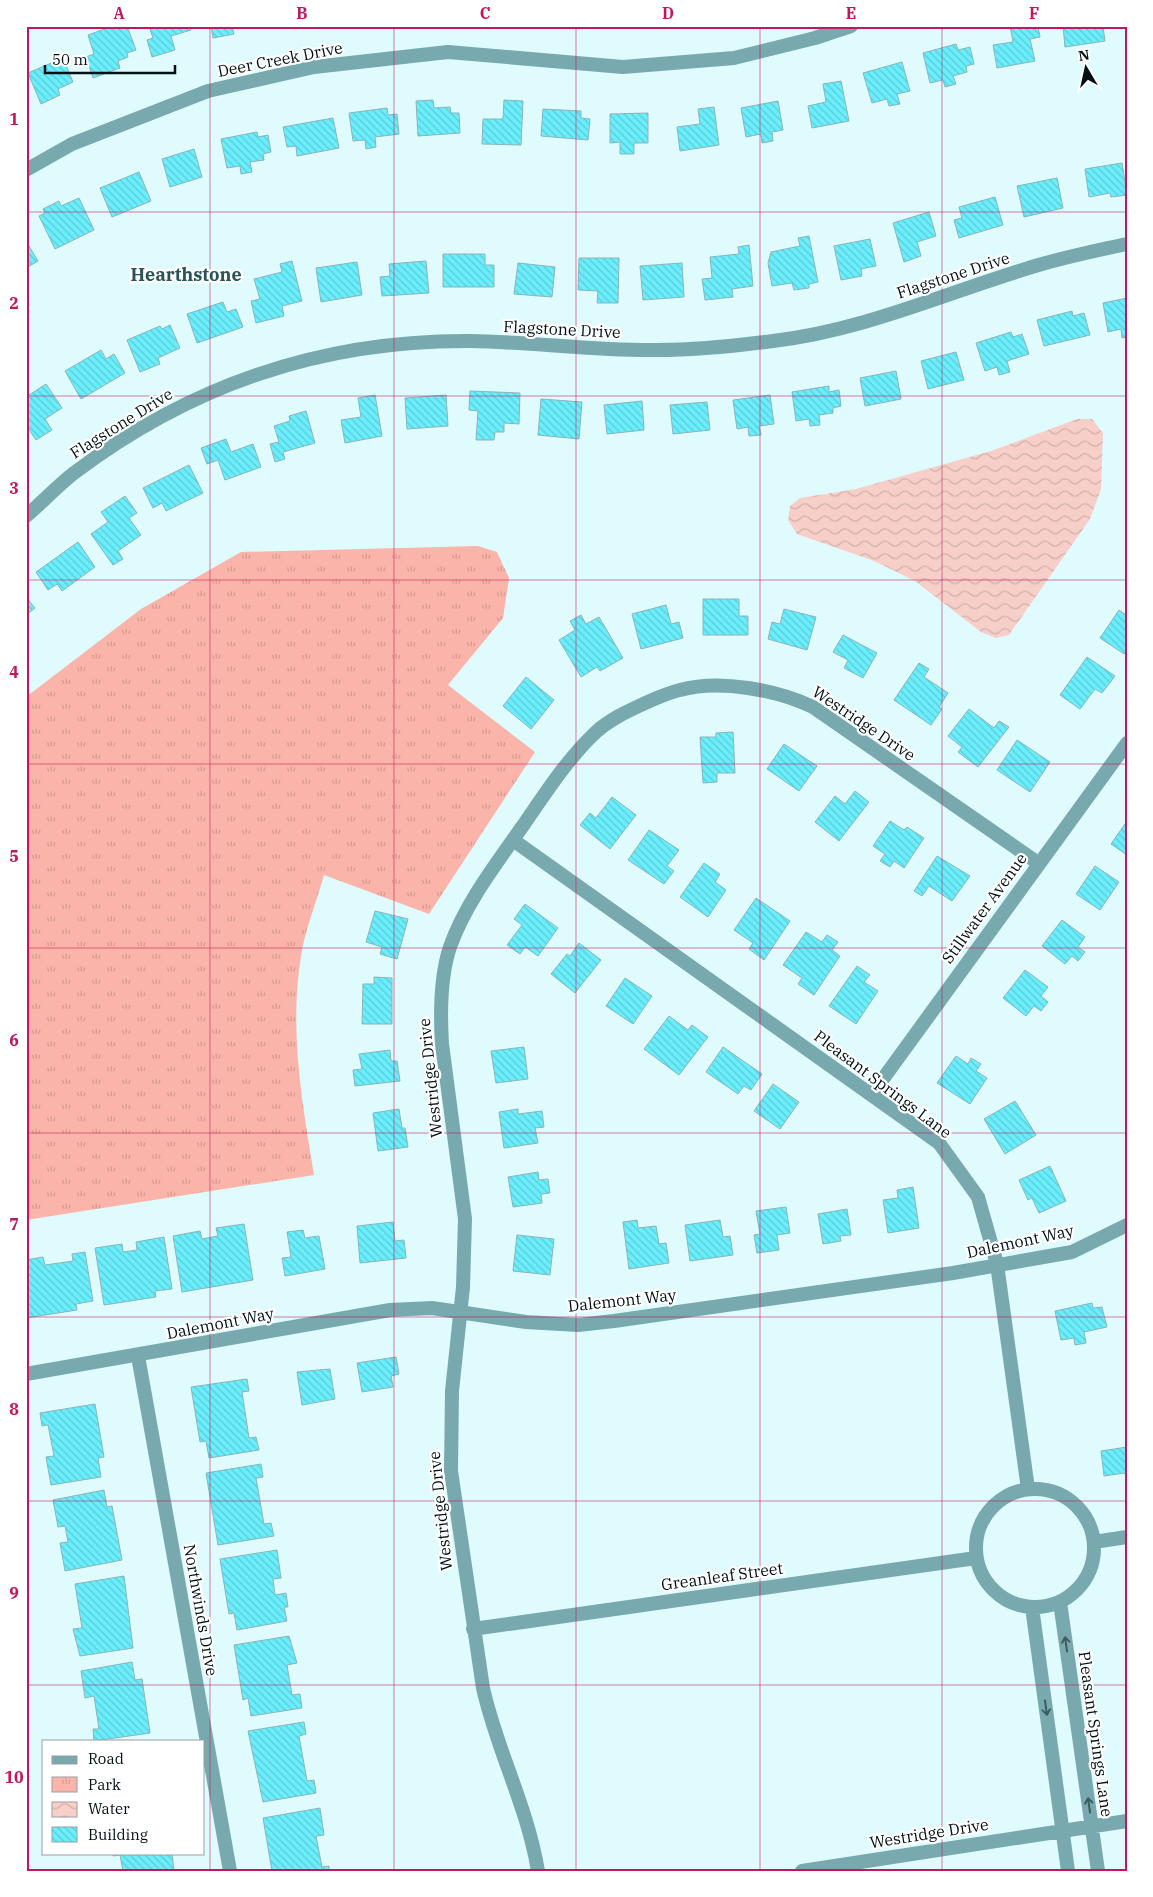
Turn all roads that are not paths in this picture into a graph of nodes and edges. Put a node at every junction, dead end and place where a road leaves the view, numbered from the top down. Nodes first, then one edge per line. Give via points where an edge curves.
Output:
1 (851, 26) edge
2 (26, 170) edge
3 (1127, 244) edge
4 (26, 516) edge
5 (1127, 743) edge
6 (513, 840) junction
7 (1038, 863) junction
8 (872, 1094) junction
9 (1127, 1225) edge
10 (997, 1264) junction
11 (460, 1312) junction
12 (138, 1356) junction
13 (26, 1374) edge
14 (1028, 1489) junction
15 (1127, 1537) edge
16 (1094, 1542) junction
17 (976, 1558) junction
18 (1060, 1602) junction
19 (1032, 1607) junction
20 (473, 1629) junction
21 (1127, 1822) edge
22 (1092, 1826) junction
23 (1062, 1831) junction
24 (230, 1871) edge
25 (538, 1871) edge
26 (802, 1871) edge
27 (1068, 1871) edge
28 (1098, 1871) edge

1 - 2 street, Deer Creek Drive via 734,58 623,67 448,52 314,67 208,91 72,144
3 - 4 street, Flagstone Drive via 1041,264 858,325 775,341 656,350 431,341 354,348 311,358 233,382 183,405 135,432 73,474
5 - 7 street, Stillwater Avenue
6 - 7 street, Westridge Drive via 567,764 597,731 624,713 682,689 754,688 789,696 813,707
6 - 8 street, Pleasant Springs Lane
6 - 11 street, Westridge Drive via 462,917 442,982 442,1044 465,1219
7 - 8 street, Stillwater Avenue
8 - 10 street, Pleasant Springs Lane via 939,1144 978,1197
9 - 10 street, Dalemont Way via 1072,1252
10 - 11 street, Dalemont Way via 953,1274 578,1325 526,1322
10 - 14 street, Pleasant Springs Lane
11 - 12 street, Dalemont Way via 432,1308 363,1313
11 - 20 street, Westridge Drive via 452,1391 450,1471
12 - 13 street, Dalemont Way
12 - 24 street, Northwinds Drive
14 - 16 street via 1047,1490 1065,1496 1079,1508 1089,1524
14 - 17 street via 1010,1494 994,1505 982,1521 976,1539
15 - 16 street
16 - 18 street via 1093,1560 1087,1577 1076,1591
17 - 19 street via 983,1577 996,1593 1012,1603
17 - 20 street, Greanleaf Street
18 - 19 street
22 -> 18 street, Pleasant Springs Lane
19 -> 23 street
20 - 25 street, Westridge Drive via 488,1711 532,1835
21 - 22 street, Westridge Drive
22 - 23 street, Westridge Drive
22 - 28 street, Pleasant Springs Lane
23 - 26 street, Westridge Drive
23 - 27 street

